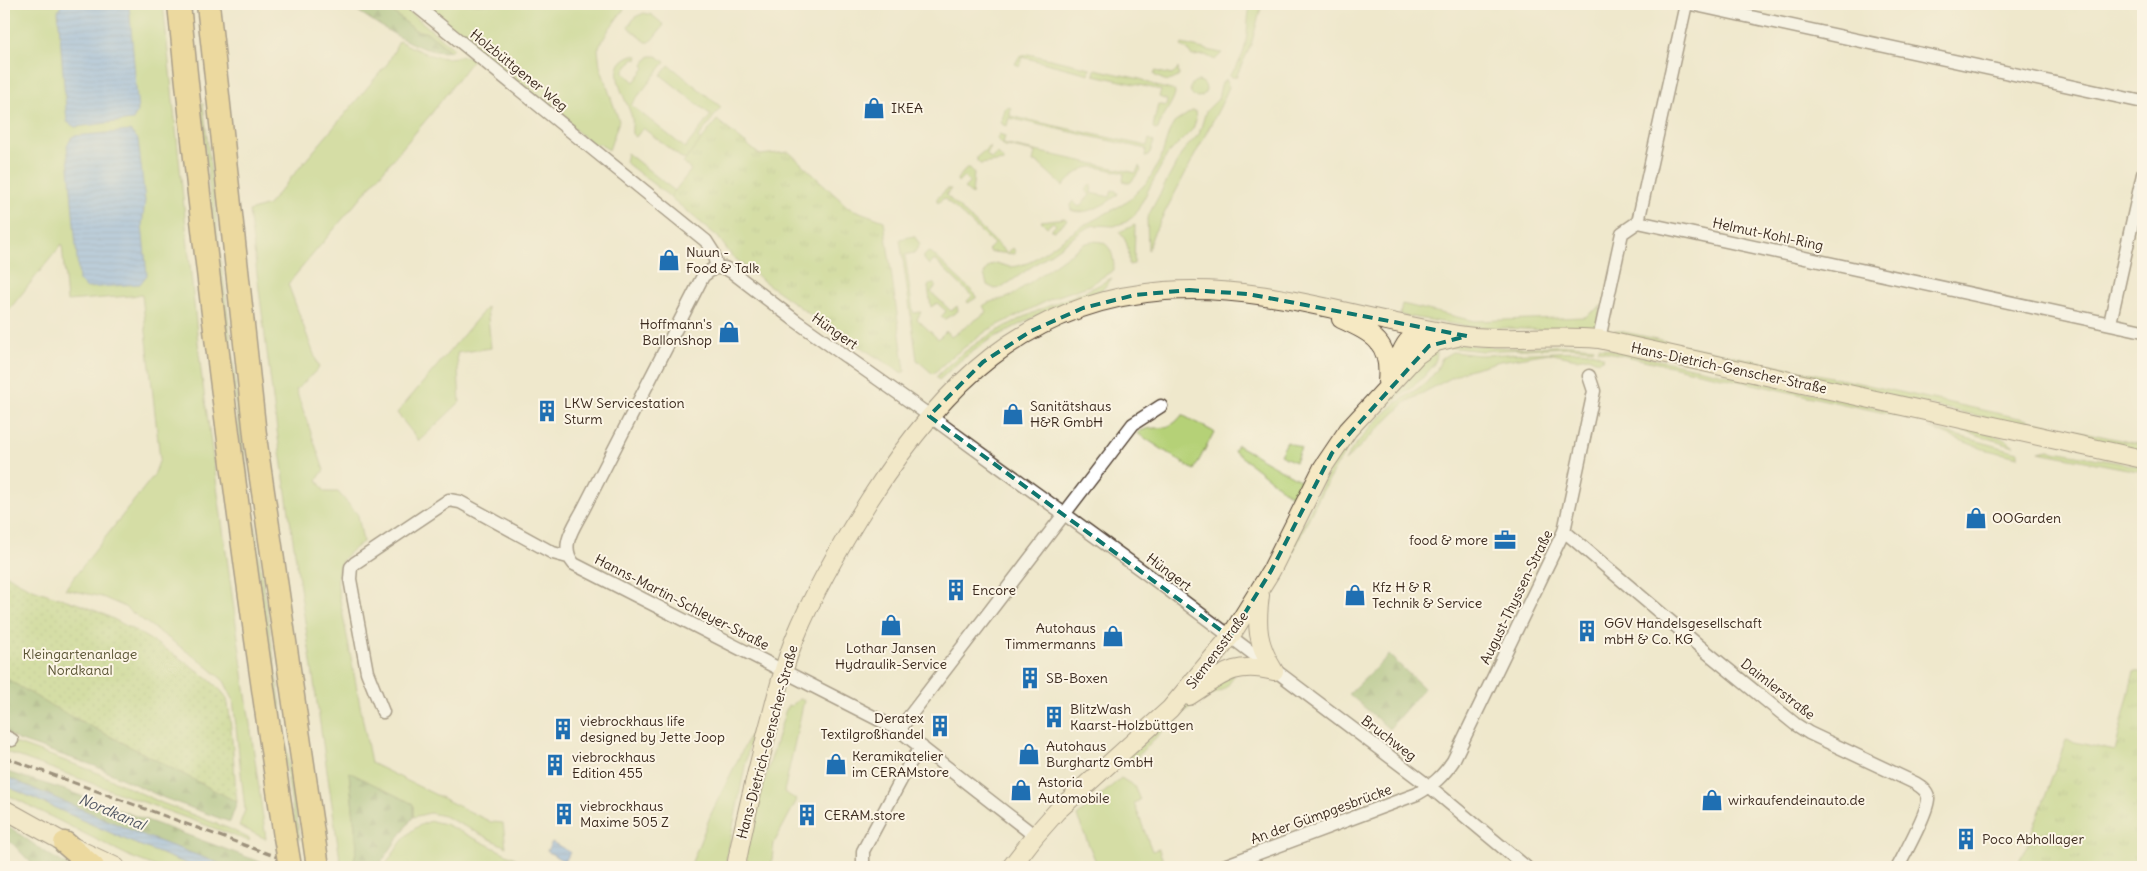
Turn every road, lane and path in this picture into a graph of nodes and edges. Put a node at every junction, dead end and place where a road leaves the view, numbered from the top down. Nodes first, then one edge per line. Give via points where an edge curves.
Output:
1 (179, 4) edge
2 (208, 4) edge
3 (1686, 4) edge
4 (1691, 4) edge
5 (420, 6) edge
6 (2143, 102) edge
7 (2143, 174) edge
8 (1638, 222) junction
9 (717, 268) junction
10 (1311, 306) junction
11 (2110, 323) junction
12 (1429, 330) junction
13 (2143, 331) edge
14 (1467, 336) junction
15 (1598, 339) junction
16 (1589, 376) dead end
17 (1387, 387) junction
18 (1160, 406) dead end
19 (929, 416) junction
20 (2143, 459) edge
21 (1064, 514) junction
22 (1564, 531) junction
23 (568, 557) junction
24 (1260, 590) junction
25 (1230, 637) junction
26 (1274, 670) junction
27 (783, 671) junction
28 (1170, 709) junction
29 (383, 712) dead end
30 (899, 730) junction
31 (922, 747) junction
32 (1430, 787) junction
33 (4, 809) edge
34 (1035, 836) junction
35 (65, 843) junction
36 (316, 857) edge
37 (93, 867) edge
38 (116, 867) edge
39 (290, 867) edge
40 (736, 867) edge
41 (863, 867) edge
42 (1011, 867) edge
43 (1221, 867) edge
44 (1526, 867) edge
45 (1898, 867) edge

1 - 39 highway, bridge via 230,448
2 - 36 highway via 256,444
3 - 8 street
4 - 6 street
5 - 9 street, Holzbüttgener Weg via 706,241
7 - 11 street
8 - 11 street, Helmut-Kohl-Ring
8 - 15 street via 1622,233
9 - 19 street, Hüngert via 732,272
9 - 23 street via 703,276 568,541
10 - 12 street, Hans-Dietrich-Genscher-Straße
10 - 17 street, Hans-Dietrich-Genscher-Straße via 1377,339 1387,358
10 - 19 street, Hans-Dietrich-Genscher-Straße via 1248,294 1189,290 1136,295 1091,306 1056,318 1005,346 966,377
11 - 13 street, Helmut-Kohl-Ring
12 - 14 street, Hans-Dietrich-Genscher-Straße
12 - 17 street, Siemensstraße via 1418,332 1406,342
14 - 15 street, Hans-Dietrich-Genscher-Straße
14 - 17 street, Siemensstraße via 1429,346
15 - 20 street, Hans-Dietrich-Genscher-Straße
16 - 22 street, August-Thyssen-Straße via 1594,391
17 - 24 street, Siemensstraße via 1332,453
18 - 21 street via 1134,424
19 - 21 street, Hüngert
19 - 27 street, Hans-Dietrich-Genscher-Straße via 889,470 834,557 794,640
21 - 25 street, Hüngert
21 - 30 street
22 - 32 street, August-Thyssen-Straße via 1453,762
22 - 45 street, Daimlerstraße via 1795,724 1926,791 1926,808
23 - 27 street, Hanns-Martin-Schleyer-Straße via 574,564
23 - 29 street, Hanns-Martin-Schleyer-Straße via 554,553 460,502 449,500 355,563 350,579 367,672
24 - 25 street, Siemensstraße
24 - 26 street via 1260,641
25 - 26 street, Bruchweg
25 - 28 street, Siemensstraße
26 - 28 street via 1235,668
26 - 32 street, Bruchweg
27 - 30 street, Hanns-Martin-Schleyer-Straße
27 - 40 street, Hans-Dietrich-Genscher-Straße
28 - 34 street, Siemensstraße via 1067,802
30 - 31 street, Hanns-Martin-Schleyer-Straße
31 - 34 street, Hanns-Martin-Schleyer-Straße
31 - 41 street via 910,763 863,851
32 - 43 street, An der Gümpgesbrücke
32 - 44 street, Bruchweg
33 - 35 street
34 - 42 street, Siemensstraße
35 - 37 highway
35 - 38 street

